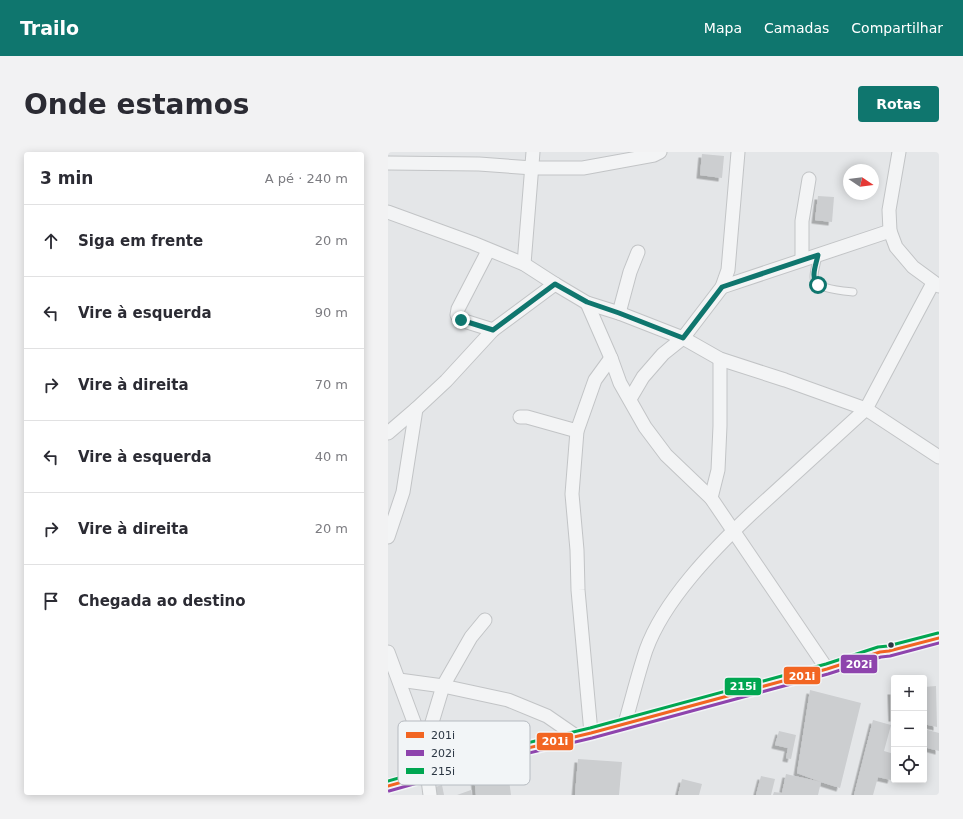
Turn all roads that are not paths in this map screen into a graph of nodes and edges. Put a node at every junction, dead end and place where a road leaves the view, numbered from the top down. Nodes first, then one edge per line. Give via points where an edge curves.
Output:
1 (533, 152) edge
2 (660, 152) edge
3 (738, 152) edge
4 (899, 152) edge
5 (388, 163) edge
6 (532, 168) junction
7 (809, 179) dead end
8 (388, 212) edge
9 (890, 231) junction
10 (488, 250) junction
11 (638, 252) dead end
12 (818, 255) junction
13 (802, 260) junction
14 (524, 264) junction
15 (555, 284) junction
16 (936, 285) edge
17 (722, 287) junction
18 (853, 292) dead end
19 (587, 302) junction
20 (619, 313) junction
21 (493, 330) junction
22 (683, 338) junction
23 (611, 358) junction
24 (720, 359) junction
25 (630, 399) junction
26 (416, 409) junction
27 (866, 409) junction
28 (520, 417) dead end
29 (577, 431) junction
30 (388, 433) edge
31 (939, 457) edge
32 (711, 498) junction
33 (733, 531) junction
34 (388, 536) edge
35 (485, 620) dead end
36 (939, 638) edge
37 (388, 652) edge
38 (827, 669) junction
39 (399, 680) junction
40 (443, 686) junction
41 (414, 721) edge
42 (432, 721) edge
43 (625, 723) junction
44 (591, 733) junction
45 (576, 736) junction
46 (530, 747) edge
47 (398, 783) edge
48 (429, 785) edge
49 (388, 786) edge
50 (430, 795) edge

1 - 6 street
2 - 6 street via 583,168
3 - 17 street via 728,270
4 - 9 street via 889,210
5 - 6 street via 479,164
6 - 14 street
7 - 13 street via 802,221
8 - 10 street
9 - 12 street
9 - 16 street via 896,247 913,267
10 - 14 street
10 - 21 street via 457,315 461,320
11 - 20 street
12 - 13 street
12 - 18 lane via 815,282 829,288
13 - 17 street
14 - 15 street
15 - 19 street
15 - 21 street
16 - 27 street
17 - 22 street
19 - 20 street
19 - 23 street
20 - 22 street
21 - 26 street
22 - 24 street
22 - 25 street via 663,354 643,377
23 - 25 street via 620,383
23 - 29 street via 595,380
24 - 27 street
24 - 32 street via 718,470
25 - 32 street via 666,455
26 - 30 street
26 - 34 street via 403,492
27 - 31 street
27 - 33 street
28 - 29 street
29 - 44 street via 572,494
32 - 33 street
33 - 38 street
33 - 43 street via 682,588 662,617 646,649
35 - 40 street via 471,637
36 - 38 street via 880,652
37 - 39 street
38 - 43 street
39 - 40 street
39 - 41 street
40 - 42 street
40 - 45 street via 508,700 547,716
43 - 44 street
44 - 45 street
45 - 46 street
47 - 49 street
48 - 50 street

